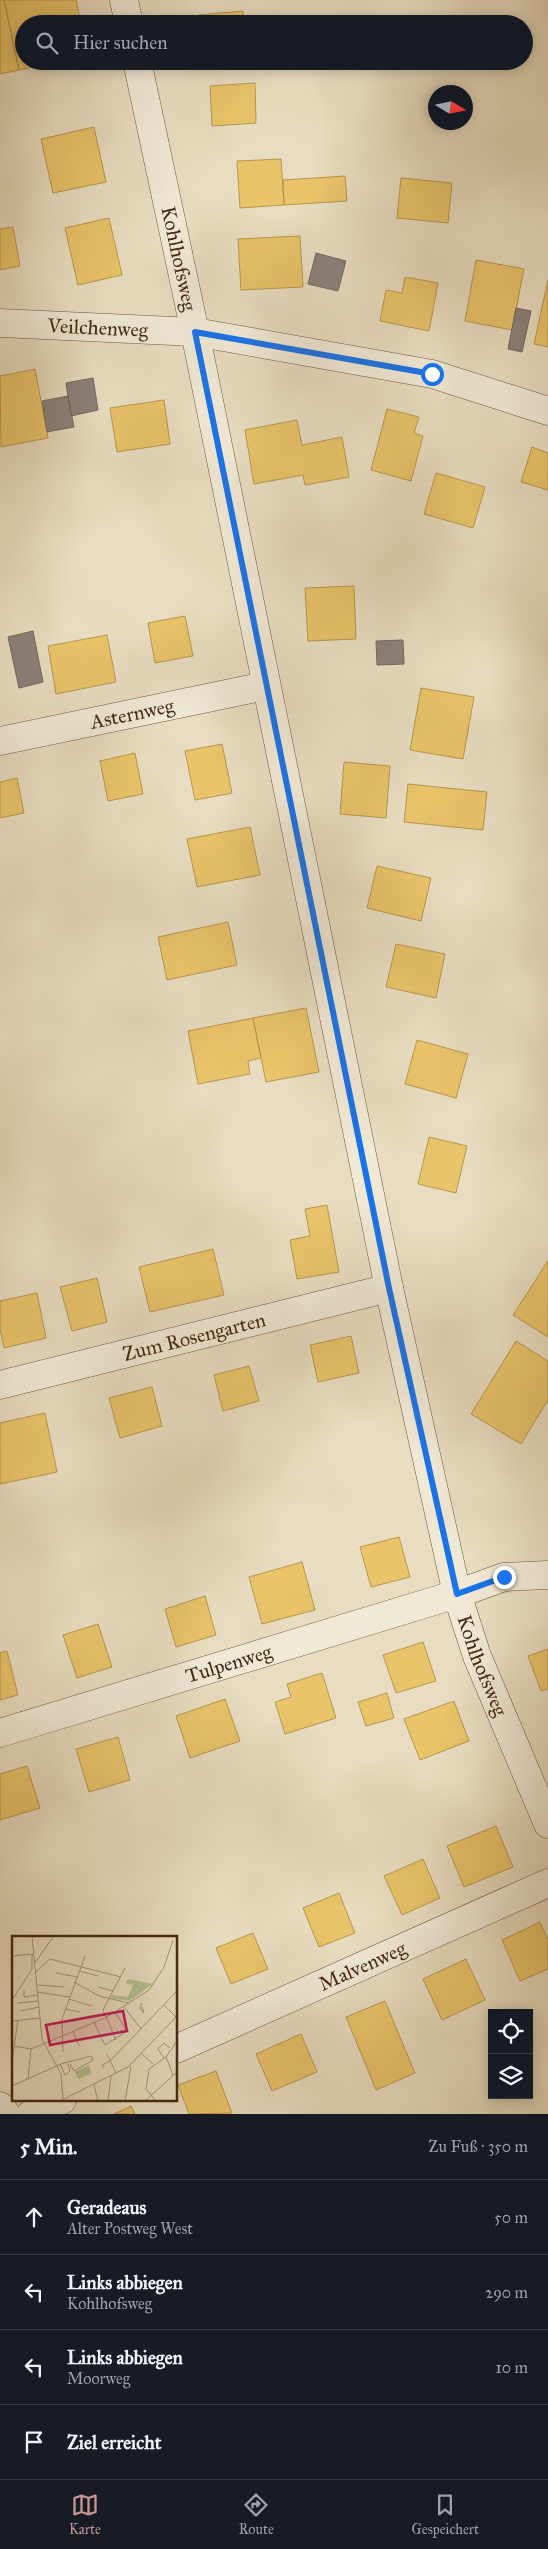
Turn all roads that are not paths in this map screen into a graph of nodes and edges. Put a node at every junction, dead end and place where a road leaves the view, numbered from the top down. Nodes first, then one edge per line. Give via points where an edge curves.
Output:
1 (124, 0) edge
2 (127, 15) edge
3 (139, 70) edge
4 (0, 323) edge
5 (195, 332) junction
6 (548, 411) edge
7 (265, 686) junction
8 (0, 741) edge
9 (389, 1288) junction
10 (0, 1385) edge
11 (548, 1575) edge
12 (457, 1594) junction
13 (0, 1733) edge
14 (548, 1824) edge
15 (548, 1884) edge
16 (178, 2048) edge
17 (58, 2102) edge
18 (0, 2106) edge
19 (6, 2114) edge
20 (31, 2114) edge

1 - 2 street
3 - 5 street, Kohlhofsweg
4 - 5 street, Veilchenweg
5 - 6 street, Veilchenweg via 432,374
5 - 7 street, Kohlhofsweg
7 - 8 street, Asternweg
7 - 9 street, Kohlhofsweg
9 - 10 street, Zum Rosengarten
9 - 12 street, Kohlhofsweg
11 - 12 street, Tulpenweg via 504,1577
12 - 13 street, Tulpenweg
12 - 14 street, Kohlhofsweg via 477,1656
15 - 16 street, Malvenweg
17 - 20 street
18 - 19 street

